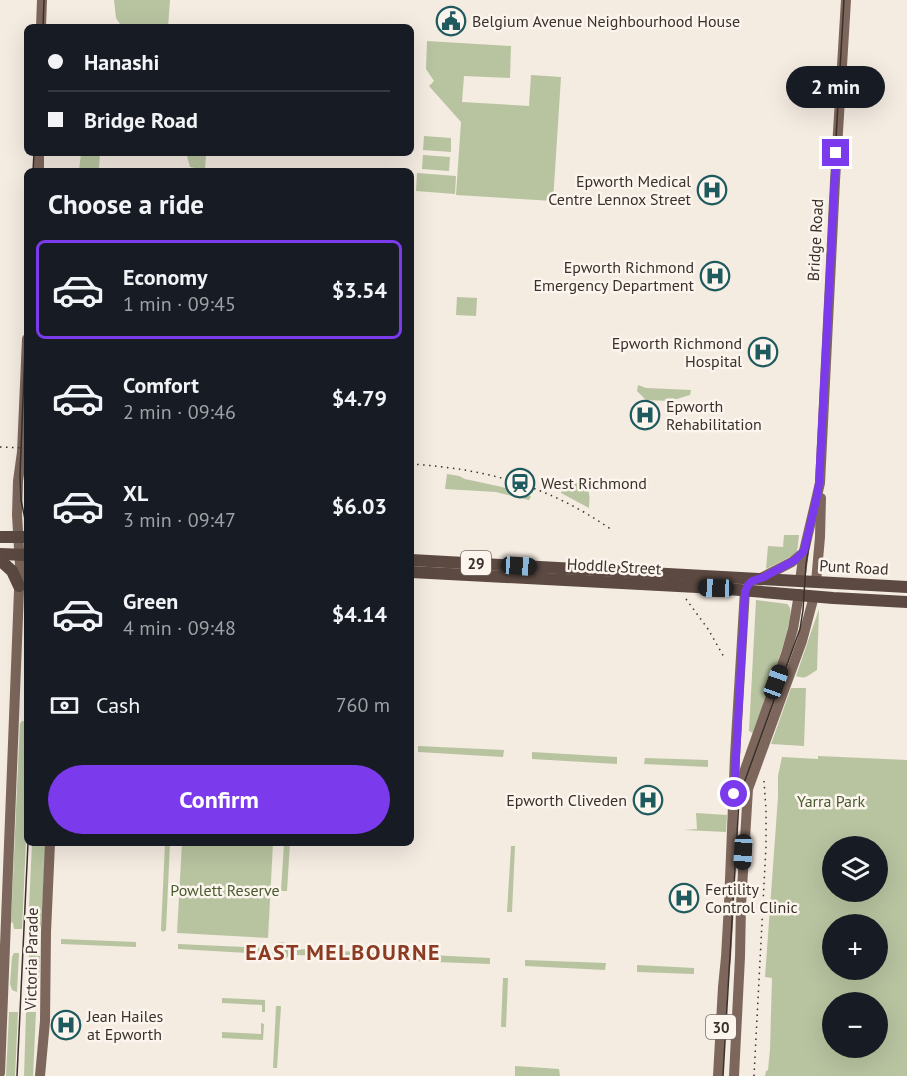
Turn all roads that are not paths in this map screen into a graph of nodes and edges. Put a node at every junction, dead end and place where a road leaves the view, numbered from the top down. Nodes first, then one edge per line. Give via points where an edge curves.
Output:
1 (42, 0) edge
2 (846, 0) edge
3 (845, 20) junction
4 (41, 24) edge
5 (840, 92) junction
6 (24, 398) edge
7 (24, 458) edge
8 (18, 481) junction
9 (819, 483) junction
10 (0, 537) edge
11 (22, 537) edge
12 (804, 551) junction
13 (0, 554) edge
14 (23, 555) edge
15 (0, 560) edge
16 (414, 560) edge
17 (414, 572) edge
18 (760, 578) junction
19 (800, 580) junction
20 (816, 582) junction
21 (849, 584) junction
22 (19, 586) junction
23 (907, 587) edge
24 (745, 590) junction
25 (799, 594) junction
26 (814, 596) junction
27 (856, 599) junction
28 (907, 602) edge
29 (781, 682) junction
30 (757, 751) junction
31 (733, 813) junction
32 (50, 846) edge
33 (735, 904) junction
34 (725, 967) junction
35 (739, 967) junction
36 (724, 978) junction
37 (739, 979) junction
38 (0, 1073) edge
39 (40, 1076) edge
40 (718, 1076) edge
41 (734, 1076) edge

1 - 4 main road
2 - 3 main road, 30
3 - 5 main road, 30 via 849,30 846,77
3 - 5 main road, 30 via 839,45 836,90
5 - 9 main road, Bridge Road / 30
6 - 8 main road
7 - 8 main road
8 - 11 main road, Victoria Parade via 17,515
9 - 12 main road, Bridge Road / 30
9 - 20 main road, Bridge Road / 30
10 - 11 highway
11 - 14 main road, Victoria Parade
12 - 18 main road
12 - 19 main road, Bridge Road / 30
13 - 14 highway
14 - 22 main road, Victoria Parade
15 - 22 highway via 12,571
16 - 18 highway, Hoddle Street / 29
17 - 24 highway, Hoddle Street / 29
18 - 19 highway, Hoddle Street / 29
18 - 24 highway
19 - 20 highway, Punt Road / 29
19 - 25 highway, 30
20 - 21 highway, Punt Road / 29
20 - 26 highway, Bridge Road / 30
21 - 23 highway, Punt Road / 29
21 - 27 highway
22 - 38 main road, Victoria Parade
24 - 25 highway, Hoddle Street / 29
24 - 31 main road
25 - 26 highway, Hoddle Street / 29
25 - 29 main road, 30
26 - 27 highway, Punt Road / 29
26 - 29 main road, 30 via 805,631
27 - 28 highway, Punt Road / 29
29 - 30 main road, 30
30 - 31 main road, 30 via 738,790
30 - 33 main road, 30 via 748,789
31 - 33 main road, 30
32 - 39 main road, Victoria Parade
33 - 34 main road, 30
33 - 35 main road, 30
34 - 35 main road
34 - 36 main road, 30
35 - 37 main road, 30
36 - 37 main road
36 - 40 main road, 30
37 - 41 main road, 30

